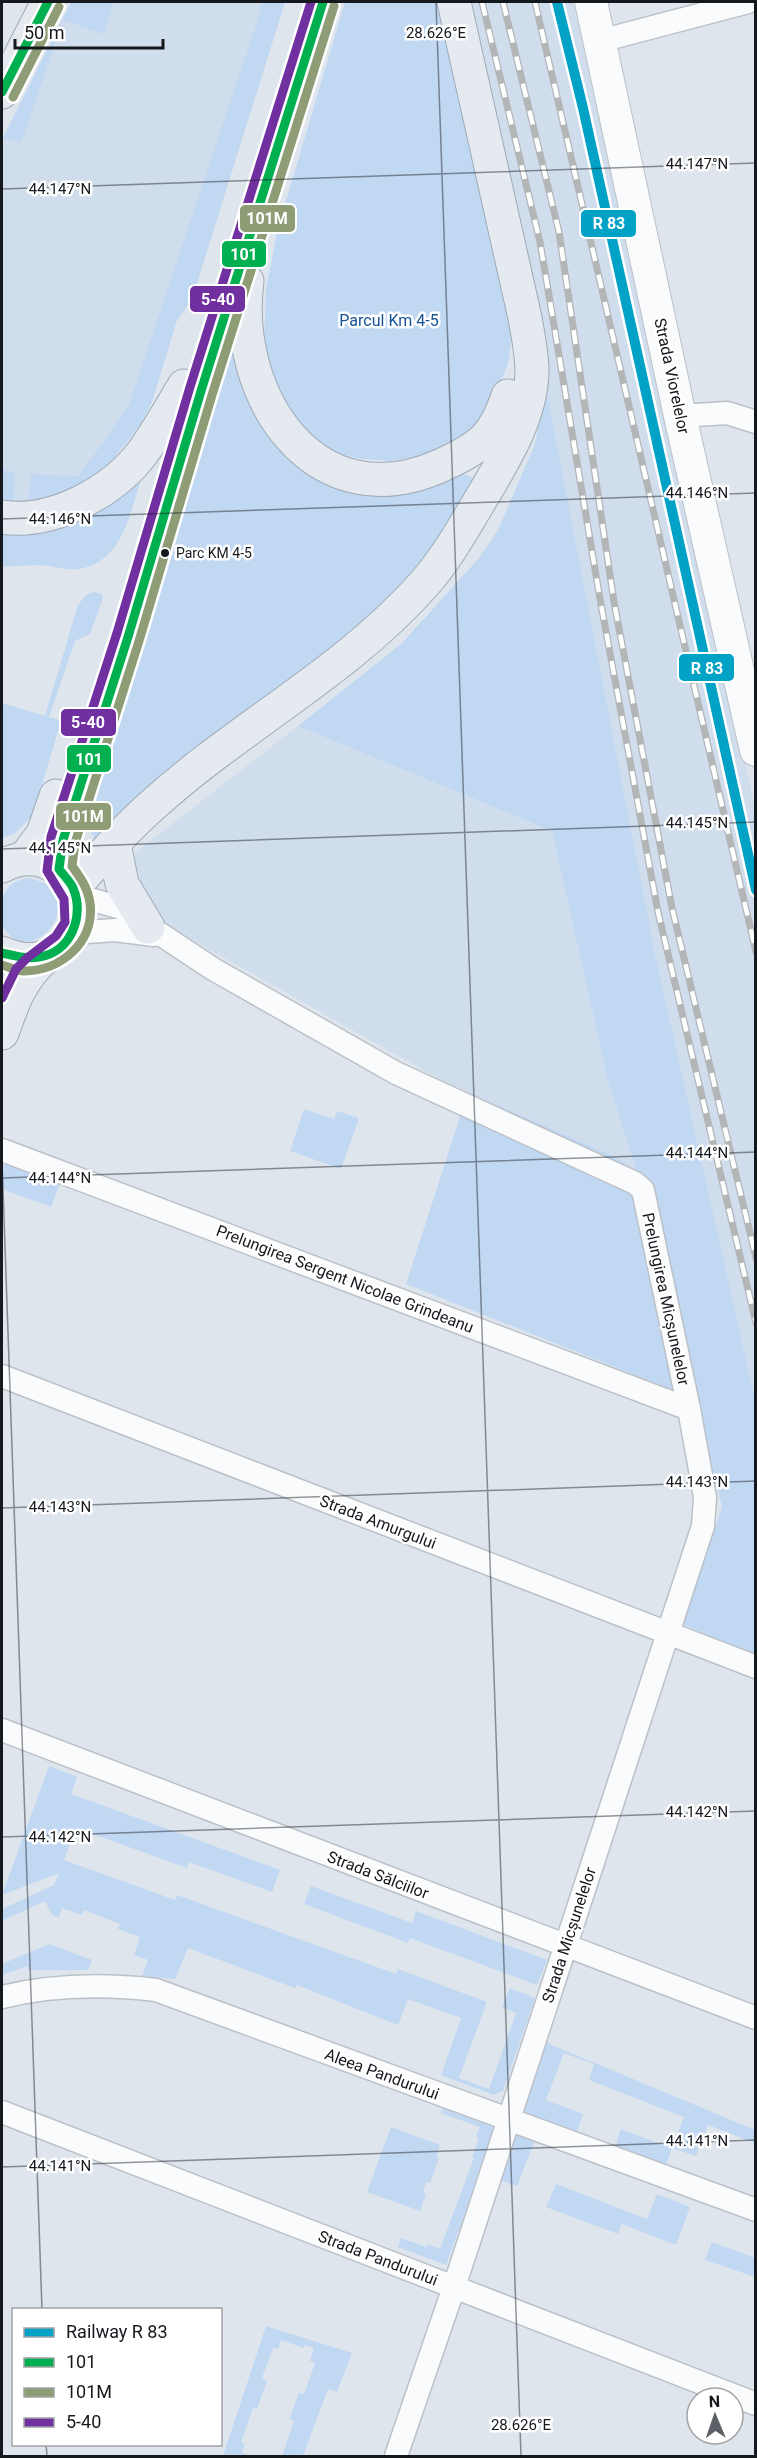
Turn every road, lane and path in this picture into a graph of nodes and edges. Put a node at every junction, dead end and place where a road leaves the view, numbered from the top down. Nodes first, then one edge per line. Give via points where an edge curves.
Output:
1 (48, 2) edge
2 (306, 2) edge
3 (323, 2) edge
4 (454, 2) edge
5 (591, 2) edge
6 (748, 2) edge
7 (671, 12) edge
8 (600, 41) junction
9 (2, 92) edge
10 (259, 202) junction
11 (525, 318) junction
12 (184, 386) junction
13 (680, 417) junction
14 (756, 422) edge
15 (489, 437) junction
16 (489, 485) junction
17 (2, 517) edge
18 (756, 750) edge
19 (114, 843) junction
20 (13, 862) edge
21 (70, 883) junction
22 (155, 932) junction
23 (73, 933) junction
24 (2, 953) edge
25 (45, 957) junction
26 (2, 1033) edge
27 (2, 1150) edge
28 (2, 1376) edge
29 (689, 1408) junction
30 (667, 1634) junction
31 (756, 1667) edge
32 (2, 1731) edge
33 (565, 1946) junction
34 (2, 1997) edge
35 (756, 2018) edge
36 (2, 2112) edge
37 (508, 2120) junction
38 (756, 2210) edge
39 (454, 2288) junction
40 (756, 2404) edge
41 (396, 2457) edge

1 - 9 main road
2 - 12 main road
3 - 10 main road
4 - 11 main road
5 - 8 street, Strada Viorelelor
6 - 7 street
7 - 8 street
8 - 13 street, Strada Viorelelor
10 - 15 main road via 246,287 249,347 268,407 304,450 353,477 381,480 428,471 467,453
10 - 21 main road via 63,840
11 - 15 main road via 510,390
11 - 16 main road via 532,369 529,398
12 - 17 main road via 142,453 121,475 91,496 56,512 27,519
12 - 20 main road via 43,834
13 - 14 street via 727,413
13 - 18 street, Strada Viorelelor
15 - 16 main road via 494,462
16 - 19 main road via 441,564 384,626 184,778
19 - 21 main road
19 - 22 main road via 122,884
20 - 21 main road via 43,861
21 - 22 street via 121,908
21 - 23 main road via 79,908
22 - 23 street
22 - 29 street, Prelungirea Micșunelelor via 396,1073 643,1190
23 - 25 main road via 66,943
24 - 25 main road via 18,959
25 - 26 main road via 25,977
27 - 29 street, Prelungirea Sergent Nicolae Grindeanu
28 - 30 street, Strada Amurgului
29 - 30 street, Strada Micșunelelor via 705,1497 703,1526
30 - 31 street, Strada Amurgului
30 - 33 street, Strada Micșunelelor
32 - 33 street, Strada Sălciilor
33 - 35 street, Strada Sălciilor
33 - 37 street, Strada Micșunelelor
34 - 37 street, Aleea Pandurului via 29,1990 92,1987 156,1990
36 - 39 street, Strada Pandurului
37 - 38 street, Aleea Pandurului
37 - 39 street, Strada Micșunelelor
39 - 40 street, Strada Pandurului
39 - 41 street, Strada Micșunelelor

